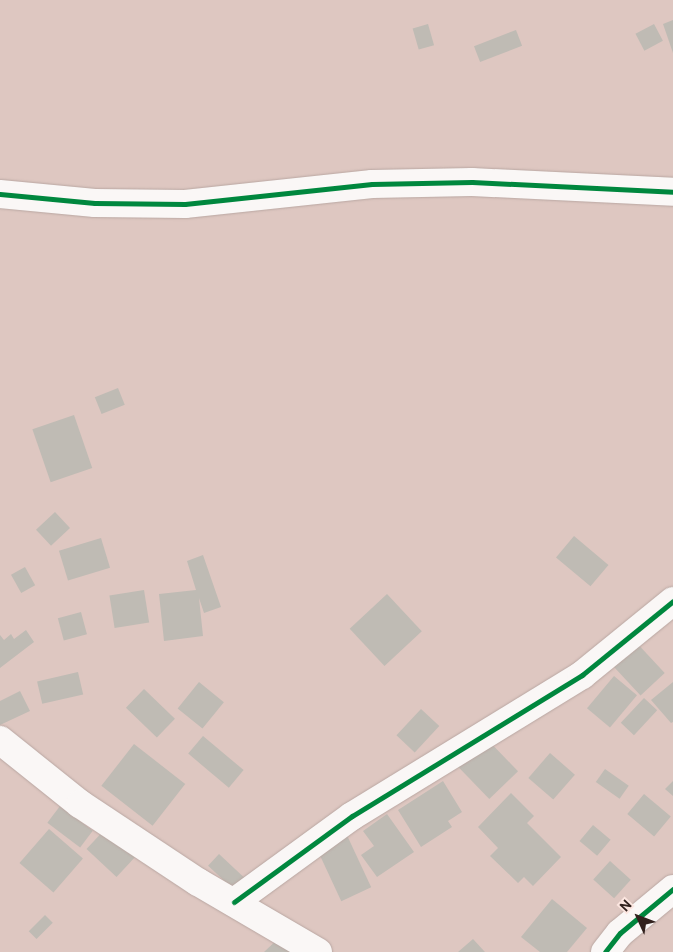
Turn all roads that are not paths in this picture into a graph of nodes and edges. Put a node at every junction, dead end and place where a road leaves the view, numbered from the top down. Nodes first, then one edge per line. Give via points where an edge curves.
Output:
1 (673, 192) edge
2 (0, 194) edge
3 (673, 601) edge
4 (0, 740) edge
5 (673, 889) edge
6 (234, 902) junction
7 (318, 952) edge
8 (605, 952) edge

1 - 2 street via 472,182 372,184 185,204 95,203
3 - 6 street via 582,675 352,816
4 - 6 street via 80,804
5 - 8 street via 620,933
6 - 7 street

